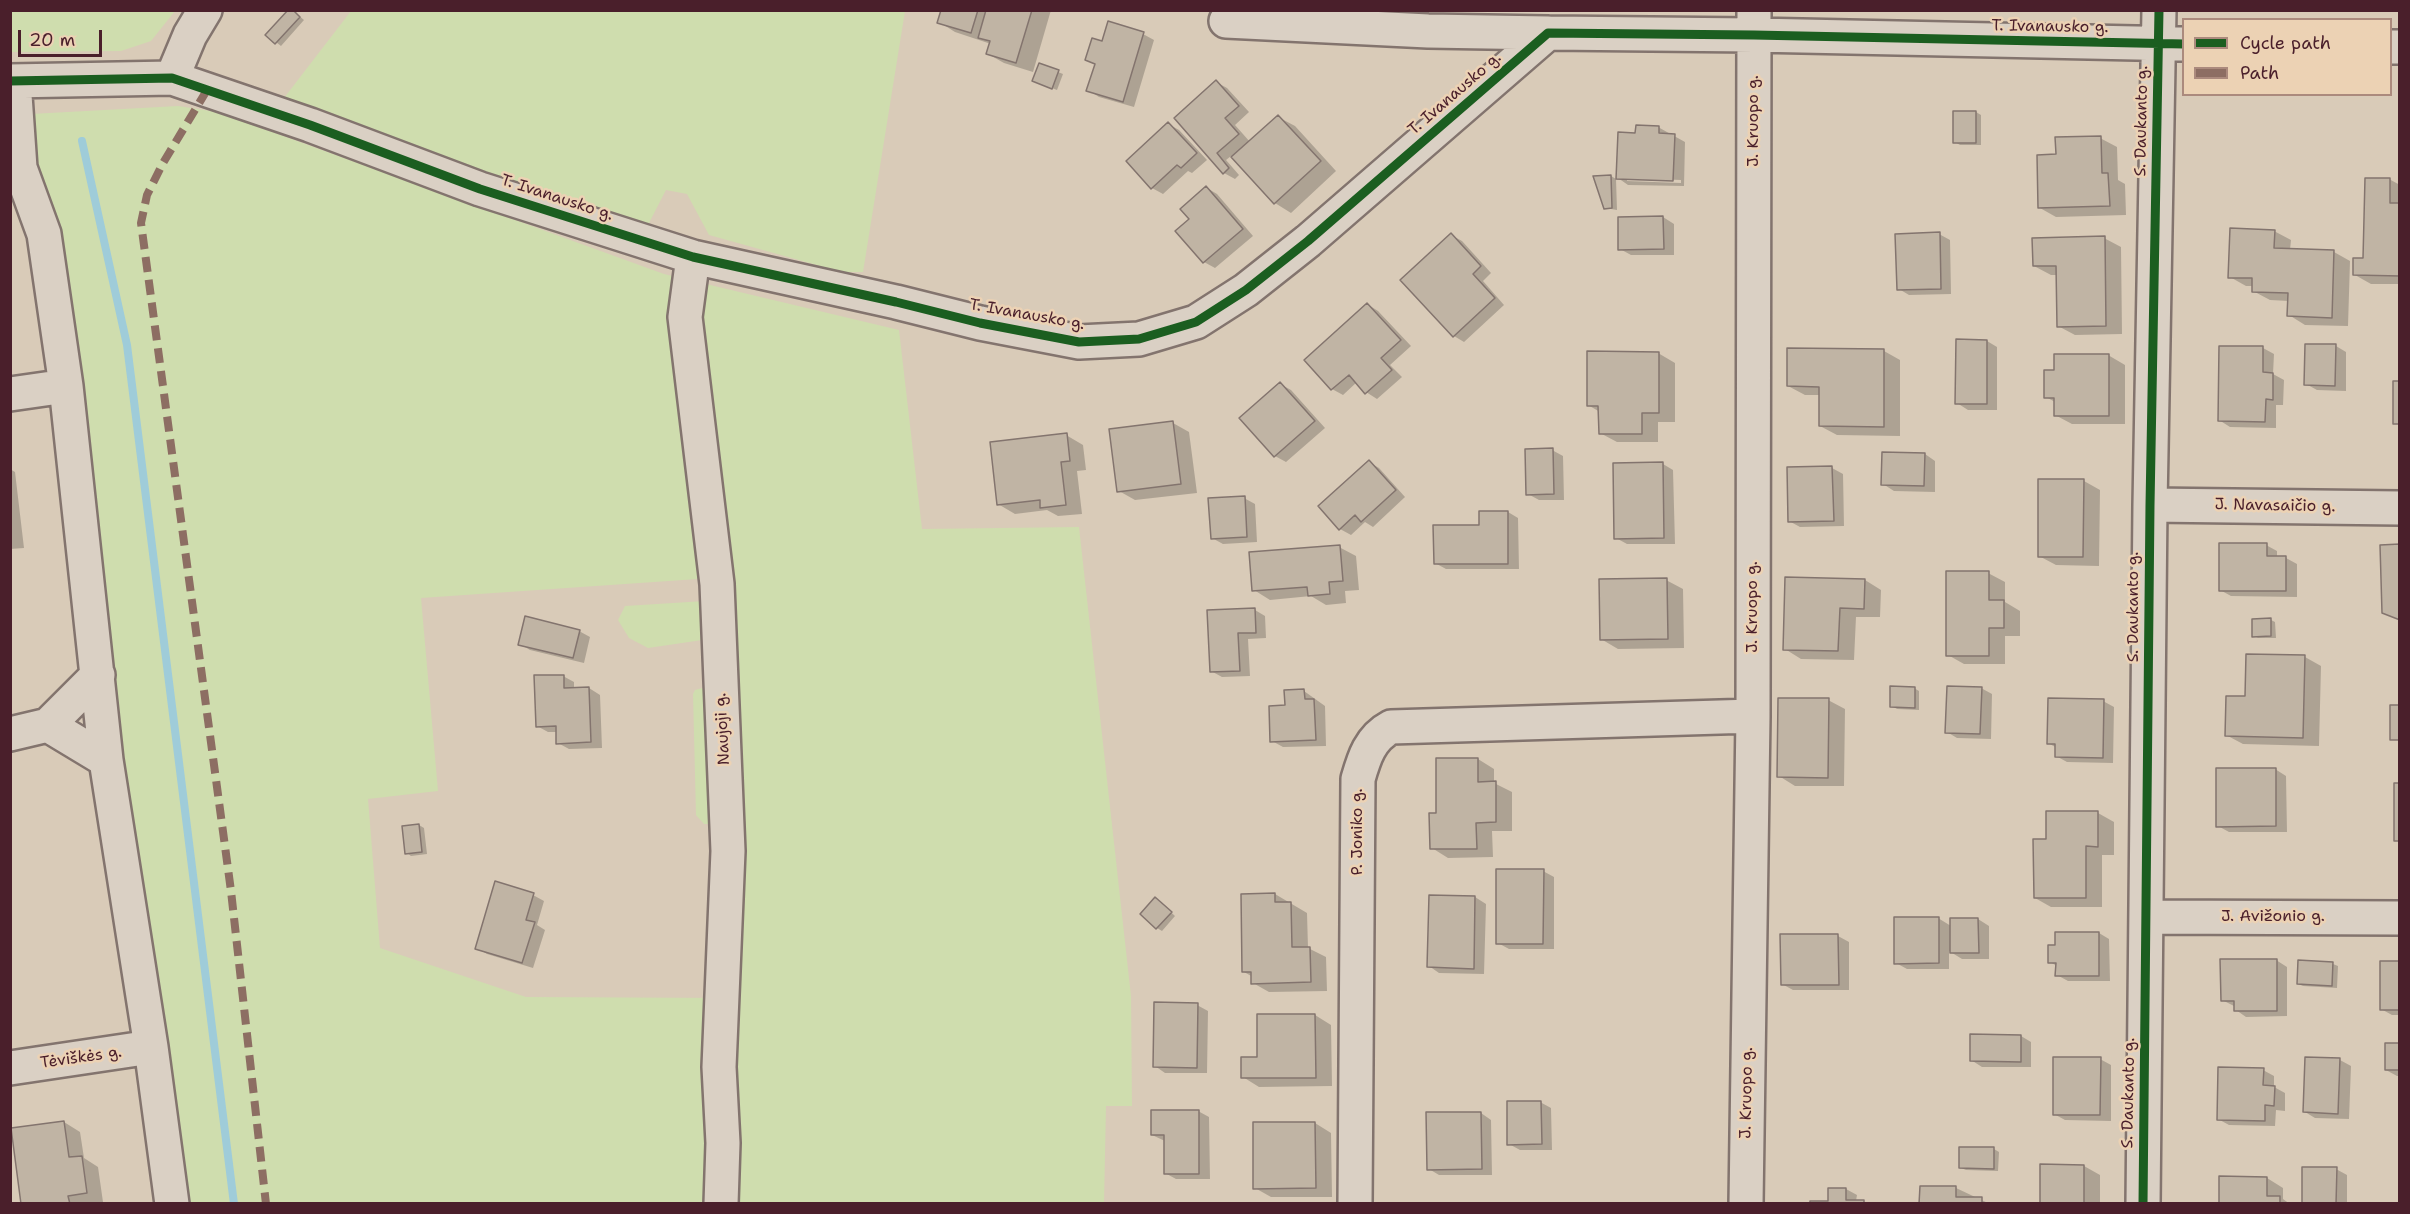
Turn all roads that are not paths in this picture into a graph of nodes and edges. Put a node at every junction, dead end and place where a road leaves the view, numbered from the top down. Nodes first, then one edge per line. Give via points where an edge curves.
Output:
1 (205, 10) edge
2 (2159, 10) edge
3 (1226, 21) dead end
4 (1754, 23) edge
5 (1548, 33) junction
6 (2171, 44) edge
7 (172, 78) junction
8 (12, 81) edge
9 (693, 257) junction
10 (66, 386) junction
11 (10, 394) edge
12 (2150, 505) junction
13 (2400, 508) edge
14 (98, 675) junction
15 (1753, 716) junction
16 (48, 725) junction
17 (10, 734) edge
18 (106, 760) junction
19 (2147, 917) junction
20 (2400, 918) edge
21 (151, 1047) junction
22 (10, 1068) edge
23 (172, 1203) edge
24 (721, 1203) edge
25 (1355, 1203) edge
26 (1746, 1203) edge
27 (2143, 1203) edge

1 - 7 street
2 - 6 street, S. Daukanto g.
3 - 5 street, T. Ivanausko g.
4 - 5 street, T. Ivanausko g.
4 - 6 street, T. Ivanausko g.
4 - 15 street, J. Kruopo g.
5 - 9 street, T. Ivanausko g. via 1317,234 1246,290 1196,322 1139,339 1069,340
6 - 12 street, S. Daukanto g.
7 - 8 street, T. Ivanausko g.
7 - 9 street, T. Ivanausko g. via 480,189
8 - 10 street via 20,168 44,234
9 - 24 street, Naujoji g. via 685,317 717,584 728,841 719,1067
10 - 11 street
10 - 14 street
12 - 13 street, J. Navasaičio g.
12 - 19 street, S. Daukanto g.
14 - 16 street
14 - 18 street
15 - 25 street, P. Joniko g. via 1391,727 1374,740 1358,779
15 - 26 street, J. Kruopo g.
16 - 17 street
16 - 18 street
18 - 21 street
19 - 20 street, J. Avižonio g.
19 - 27 street, S. Daukanto g.
21 - 22 street, Tėviškės g.
21 - 23 street

